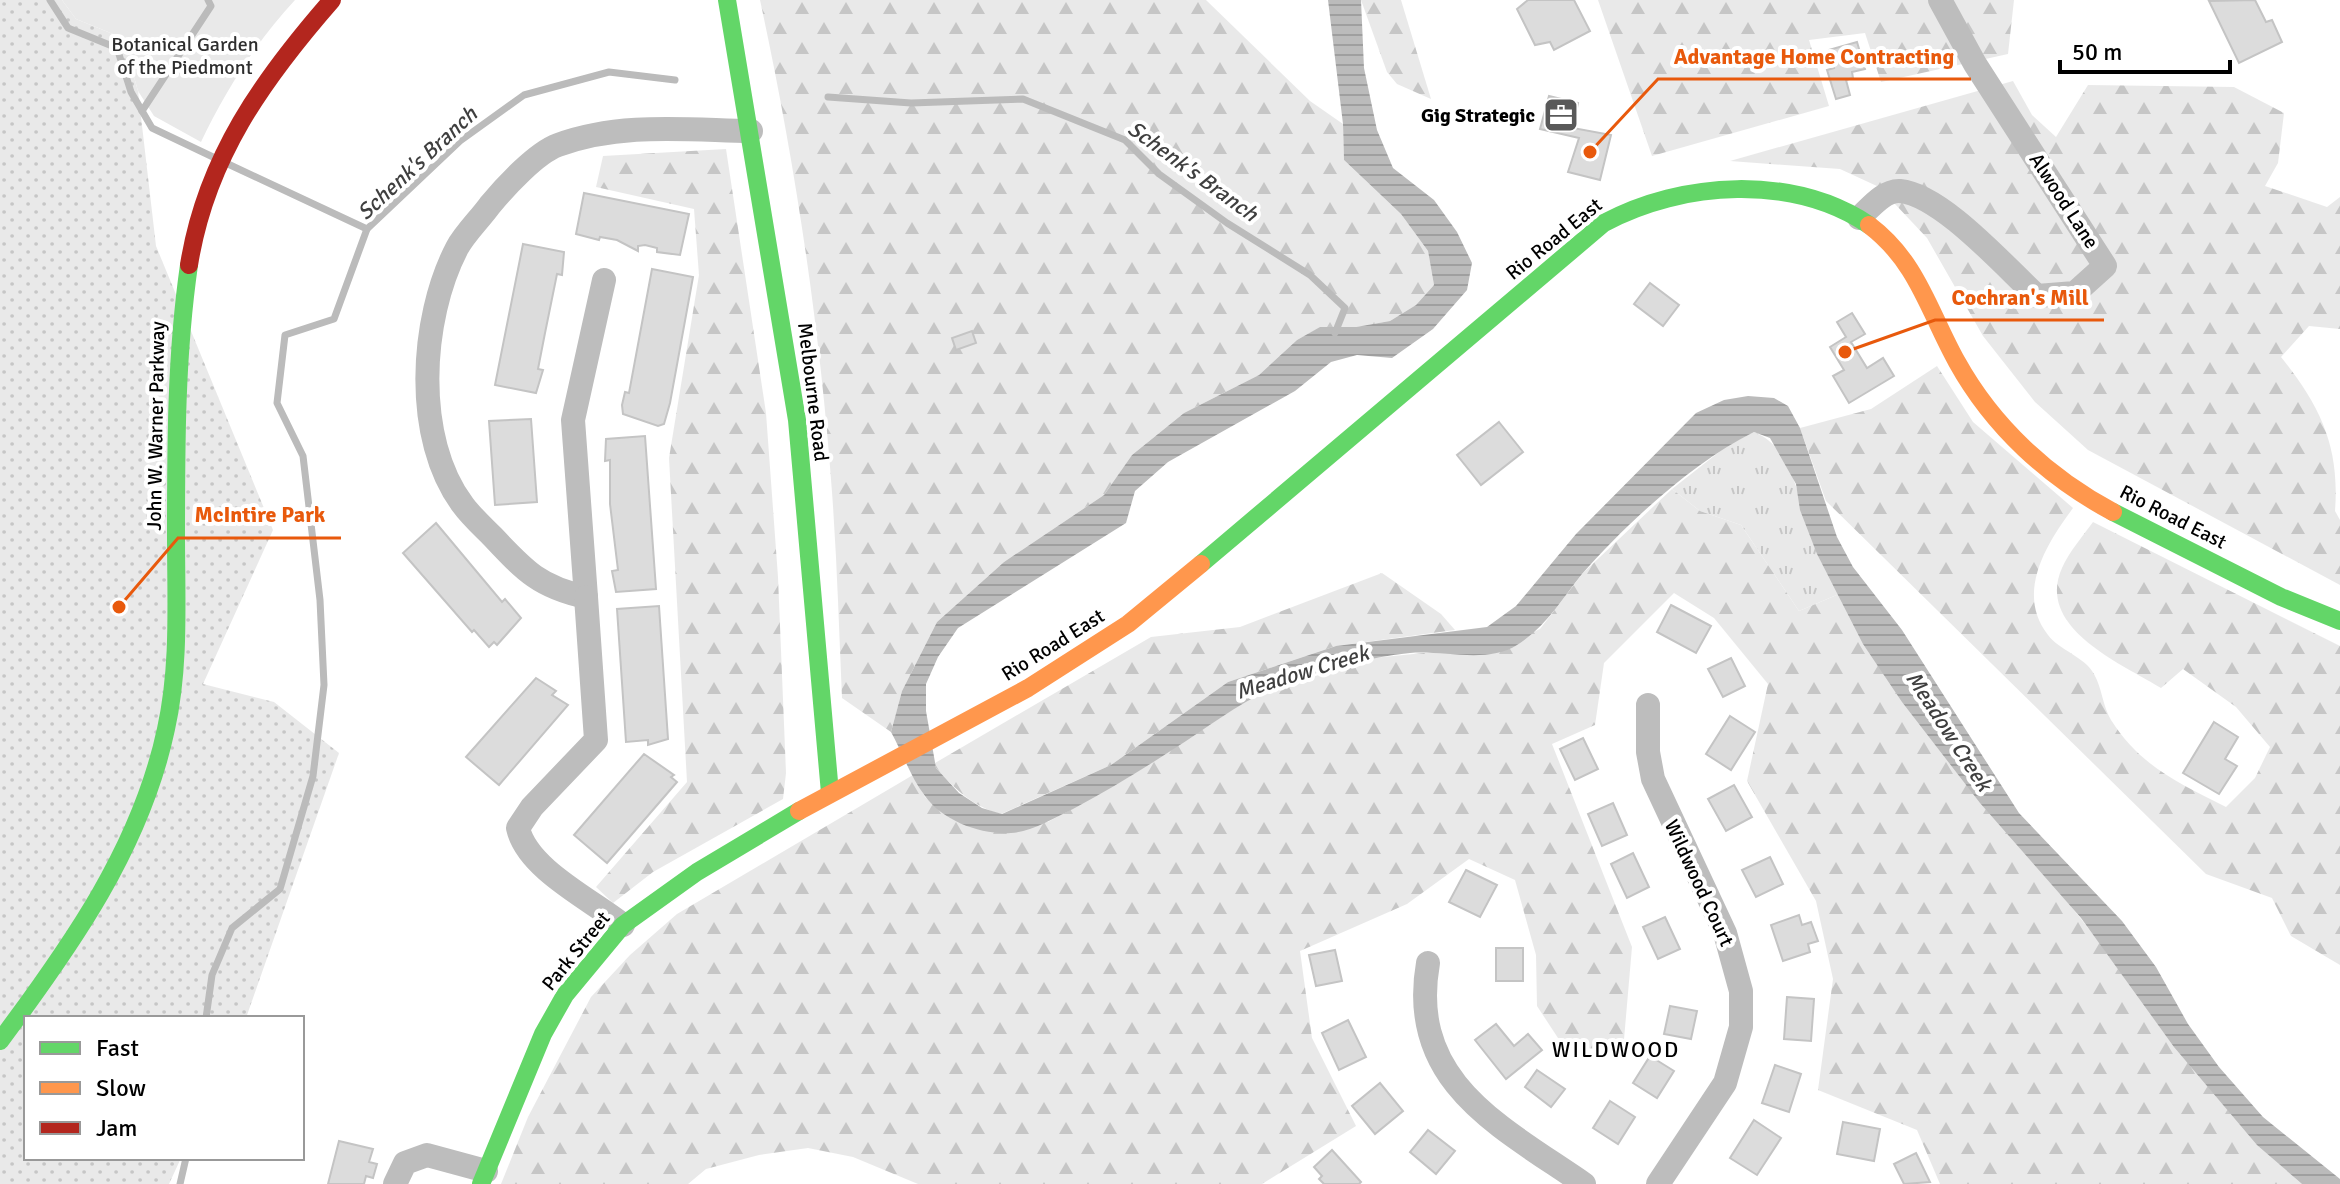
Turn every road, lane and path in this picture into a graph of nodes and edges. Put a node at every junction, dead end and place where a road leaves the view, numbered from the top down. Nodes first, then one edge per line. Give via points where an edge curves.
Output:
1 (332, 0) edge
2 (727, 0) edge
3 (1940, 0) edge
4 (751, 131) junction
5 (1859, 218) junction
6 (604, 280) dead end
7 (586, 597) junction
8 (2340, 621) edge
9 (1648, 705) dead end
10 (830, 793) junction
11 (623, 925) junction
12 (1428, 963) dead end
13 (0, 1041) edge
14 (483, 1177) edge
15 (395, 1184) edge
16 (1584, 1184) edge
17 (1658, 1184) edge

1 - 13 street, John W. Warner Parkway via 254,92 205,196 189,258 176,361 177,611 167,728 135,833 87,921
2 - 4 street, Melbourne Road
3 - 5 street, Alwood Lane via 2105,266 2075,293 2037,296 1928,200 1898,191 1886,194
4 - 7 street via 631,128 556,146 507,185 457,247 433,310 426,361 430,419 446,474 462,504 527,574 553,590
4 - 10 street, Melbourne Road via 797,420
5 - 8 street, Rio Road East via 1892,242 1917,276 1957,362 1984,402 2042,465 2076,492 2253,583
5 - 10 street, Rio Road East via 1831,205 1756,190 1682,194 1630,208 1592,233 1128,624 993,708
6 - 7 street via 573,420
7 - 11 street via 596,740 518,828 538,863
9 - 17 street, Wildwood Court via 1653,779 1725,933 1741,991 1741,1027 1725,1083
10 - 11 street, Park Street via 666,891
11 - 14 street, Park Street via 557,1008
12 - 16 street via 1424,1011 1430,1043 1461,1091 1481,1112
14 - 15 street via 427,1155 405,1163

